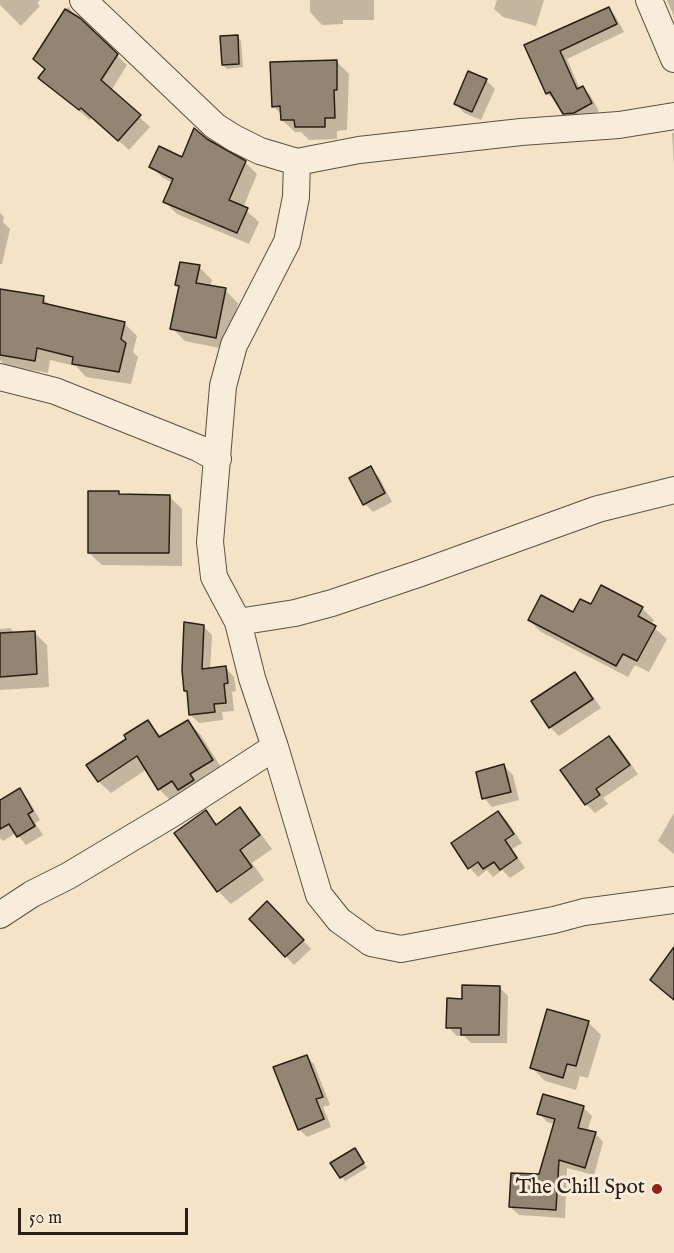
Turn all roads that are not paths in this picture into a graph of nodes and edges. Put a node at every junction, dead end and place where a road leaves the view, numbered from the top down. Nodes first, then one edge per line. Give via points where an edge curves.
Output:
1 (84, 0) edge
2 (649, 0) edge
3 (674, 59) edge
4 (674, 117) edge
5 (297, 162) junction
6 (0, 377) edge
7 (218, 459) junction
8 (674, 490) edge
9 (238, 622) junction
10 (275, 747) junction
11 (674, 900) edge
12 (0, 915) edge

1 - 5 street via 215,126 260,151
2 - 3 street
4 - 5 street via 359,150
5 - 7 street via 296,197 287,242 234,345 223,386
6 - 7 street via 55,391
7 - 9 street via 210,543 214,577
8 - 9 street via 598,509 332,603
9 - 10 street
10 - 11 street via 319,895 339,920 371,943 401,949 584,912
10 - 12 street via 190,803

